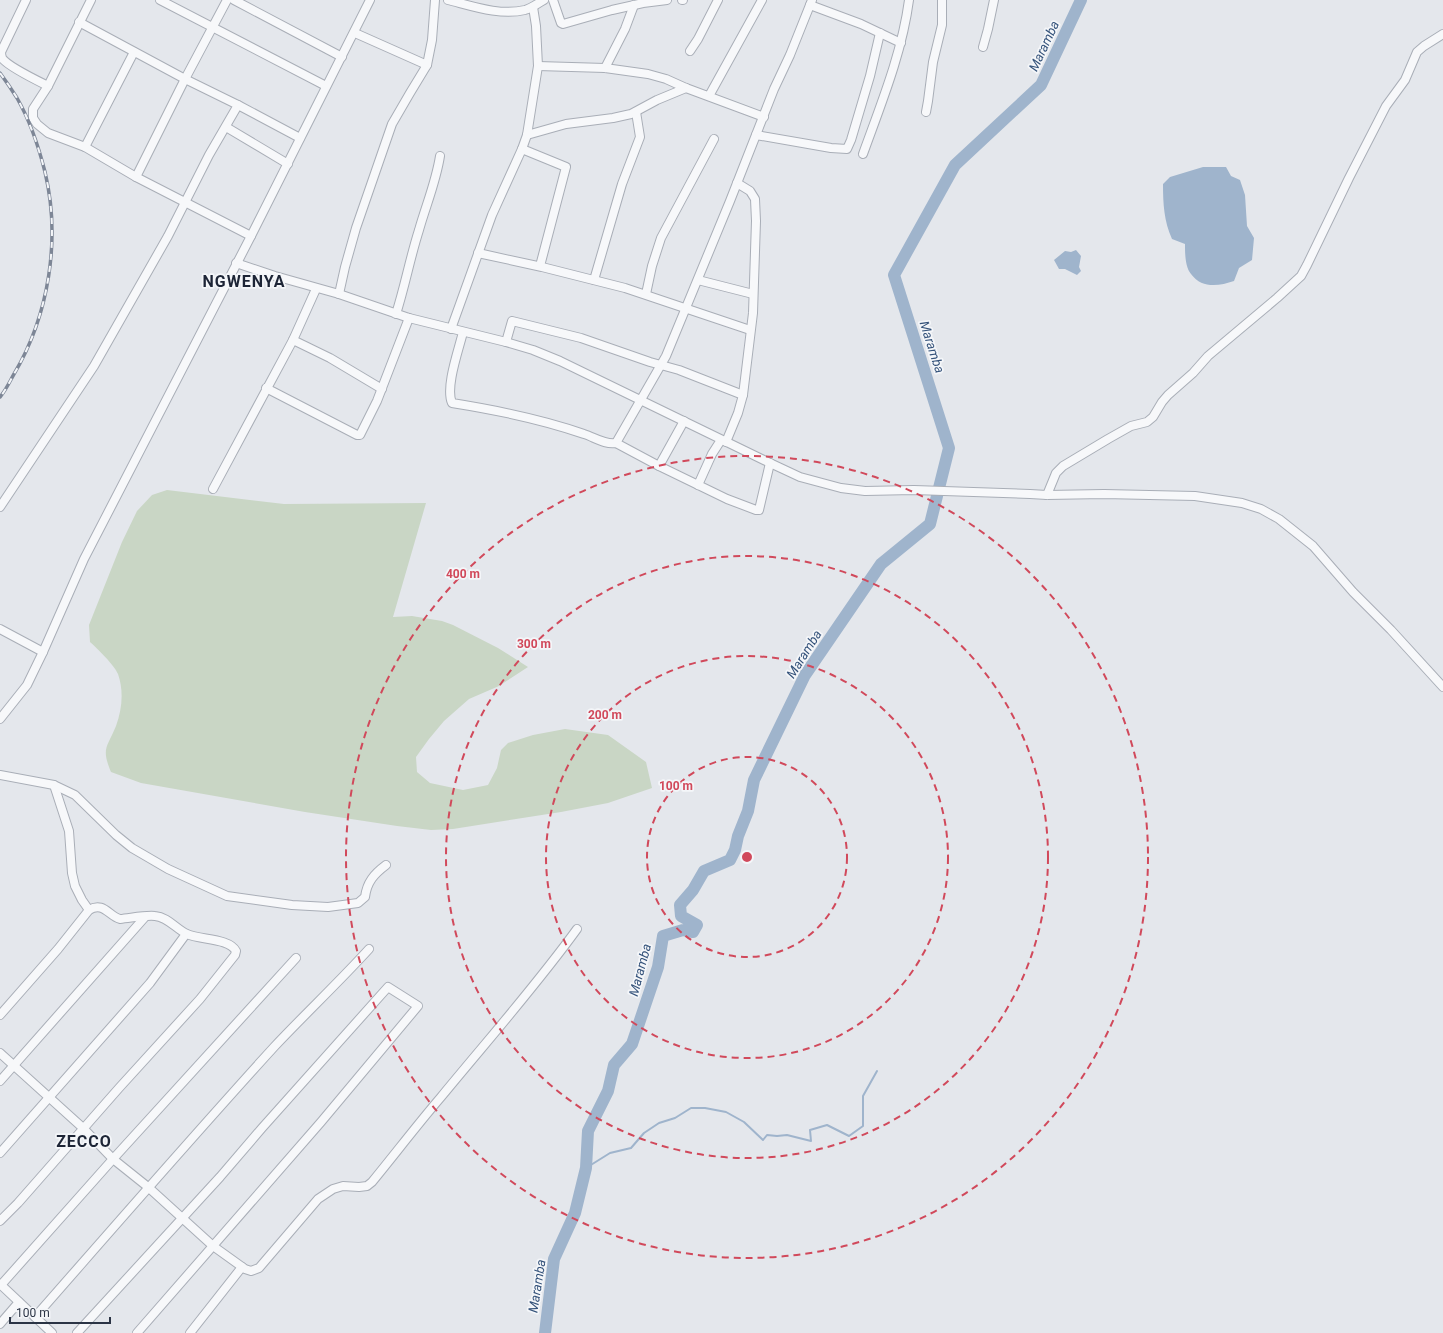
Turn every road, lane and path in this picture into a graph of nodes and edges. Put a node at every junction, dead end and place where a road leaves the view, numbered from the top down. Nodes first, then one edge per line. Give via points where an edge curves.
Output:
1 (26, 0) edge
2 (91, 0) edge
3 (160, 0) edge
4 (227, 0) edge
5 (234, 0) edge
6 (370, 0) edge
7 (435, 0) edge
8 (448, 0) edge
9 (543, 0) edge
10 (553, 0) edge
11 (666, 0) edge
12 (718, 0) edge
13 (762, 0) edge
14 (909, 0) edge
15 (942, 0) edge
16 (994, 0) edge
17 (811, 2) edge
18 (485, 4) edge
19 (634, 5) junction
20 (533, 7) junction
21 (79, 22) junction
22 (213, 27) junction
23 (355, 33) junction
24 (880, 33) junction
25 (1443, 34) edge
26 (901, 43) junction
27 (983, 47) dead end
28 (690, 51) dead end
29 (134, 52) junction
30 (342, 57) junction
31 (427, 66) junction
32 (538, 66) junction
33 (606, 68) junction
34 (185, 80) junction
35 (48, 86) junction
36 (326, 86) junction
37 (686, 88) junction
38 (709, 96) junction
39 (238, 105) junction
40 (636, 112) junction
41 (926, 112) dead end
42 (764, 117) junction
43 (226, 127) junction
44 (526, 135) junction
45 (756, 135) junction
46 (300, 138) junction
47 (714, 139) dead end
48 (85, 147) junction
49 (522, 149) junction
50 (863, 154) dead end
51 (440, 156) dead end
52 (288, 164) junction
53 (136, 177) junction
54 (736, 182) junction
55 (185, 203) junction
56 (251, 236) junction
57 (478, 253) junction
58 (236, 263) junction
59 (540, 266) junction
60 (594, 280) junction
61 (698, 280) junction
62 (316, 288) junction
63 (339, 294) junction
64 (646, 294) junction
65 (753, 294) junction
66 (686, 308) junction
67 (396, 314) junction
68 (409, 318) junction
69 (451, 329) junction
70 (750, 330) junction
71 (463, 332) junction
72 (293, 340) junction
73 (506, 342) junction
74 (661, 366) junction
75 (266, 388) junction
76 (382, 389) junction
77 (743, 396) junction
78 (642, 401) junction
79 (684, 421) junction
80 (724, 441) junction
81 (616, 443) junction
82 (770, 463) junction
83 (658, 466) junction
84 (698, 485) junction
85 (213, 489) dead end
86 (1047, 495) junction
87 (0, 506) edge
88 (0, 629) edge
89 (43, 652) junction
90 (1443, 687) edge
91 (0, 719) edge
92 (0, 775) edge
93 (54, 785) junction
94 (386, 865) dead end
95 (89, 910) junction
96 (145, 917) junction
97 (577, 929) dead end
98 (186, 934) junction
99 (369, 949) dead end
100 (296, 958) dead end
101 (0, 1015) edge
102 (0, 1053) edge
103 (14, 1065) junction
104 (0, 1081) edge
105 (50, 1097) junction
106 (84, 1128) junction
107 (0, 1154) edge
108 (113, 1159) junction
109 (148, 1187) junction
110 (182, 1218) junction
111 (0, 1221) edge
112 (213, 1246) junction
113 (242, 1267) junction
114 (1, 1285) edge
115 (19, 1302) junction
116 (35, 1317) junction
117 (0, 1324) edge
118 (52, 1333) edge
119 (77, 1333) edge
120 (137, 1333) edge
121 (190, 1333) edge

1 - 35 street via 1,55 5,61
2 - 21 street
3 - 22 street
4 - 22 street
5 - 30 street
6 - 23 street
7 - 31 street
8 - 18 street
9 - 20 street
10 - 19 street via 563,24
11 - 19 street
12 - 28 street
13 - 38 street
14 - 26 street
15 - 41 street via 942,25 933,62
16 - 27 street
17 - 24 street
17 - 42 street
18 - 20 street via 511,12
19 - 33 street
20 - 32 street
21 - 29 street
21 - 35 street
22 - 34 street
22 - 36 street
23 - 30 street
23 - 31 street
24 - 26 street
24 - 45 street via 870,76 847,149
25 - 86 street via 1417,52 1405,80 1386,106 1301,276 1208,356 1162,402 1147,422 1131,426 1063,466 1056,473
26 - 50 street
29 - 34 street
29 - 48 street
30 - 36 street
31 - 63 street via 392,124 356,228
32 - 33 street
32 - 44 street
33 - 37 street via 658,77
34 - 39 street
34 - 53 street
35 - 48 street via 33,109 33,118 48,133
36 - 46 street
37 - 38 street
37 - 40 street
38 - 42 street
39 - 43 street
39 - 46 street
40 - 44 street via 613,118 566,124
40 - 60 street via 640,137 622,184
42 - 45 street
43 - 52 street
43 - 55 street via 208,155
44 - 49 street
45 - 54 street
46 - 52 street
47 - 64 street via 661,238
48 - 53 street
49 - 57 street
49 - 59 street via 566,167
51 - 67 street
52 - 56 street
53 - 55 street
54 - 61 street
54 - 65 street via 750,191 755,199
55 - 56 street
55 - 87 street via 94,366
56 - 58 street
57 - 59 street
57 - 69 street
58 - 62 street
58 - 89 street via 84,559
59 - 60 street
60 - 64 street
61 - 65 street
61 - 66 street
62 - 63 street
62 - 72 street
63 - 67 street
64 - 66 street
65 - 70 street
66 - 70 street
66 - 74 street
67 - 68 street
68 - 69 street
68 - 76 street
69 - 71 street
70 - 77 street
71 - 73 street
71 - 81 street via 450,388 452,403 537,420 606,443
72 - 75 street
72 - 76 street via 330,358
73 - 74 street via 512,321 581,338
73 - 78 street via 560,361
74 - 77 street via 695,376
74 - 78 street
75 - 76 street via 357,435 360,435
75 - 85 street
77 - 80 street via 738,413
78 - 79 street
78 - 81 street
79 - 80 street
79 - 83 street
80 - 82 street
80 - 84 street via 712,454
81 - 83 street
82 - 84 street via 759,510 742,506
82 - 86 street via 800,477 841,488 865,491 966,491
83 - 84 street
86 - 90 street via 1195,496 1242,502 1261,509 1279,519 1313,546
88 - 89 street
89 - 91 street via 27,685
92 - 93 street
93 - 94 street via 75,795 132,848 168,869 227,896 328,907 358,903 365,897 366,886
93 - 95 street via 69,831 75,886
95 - 96 street via 96,907 120,919
95 - 101 street
96 - 98 street via 162,918
96 - 103 street
97 - 113 street via 372,1182 359,1188 343,1186 323,1195 259,1268 248,1271
98 - 105 street via 150,983
98 - 106 street via 225,943 234,947 235,955 200,999
99 - 109 street via 275,1046
100 - 108 street
102 - 103 street
103 - 104 street
103 - 105 street
105 - 106 street
105 - 107 street
106 - 108 street
106 - 111 street
108 - 109 street
108 - 114 street
109 - 110 street
109 - 116 street
110 - 112 street
110 - 112 street via 388,987 418,1006
110 - 119 street
112 - 113 street
112 - 120 street
113 - 121 street
114 - 115 street
115 - 116 street
115 - 117 street
116 - 118 street

